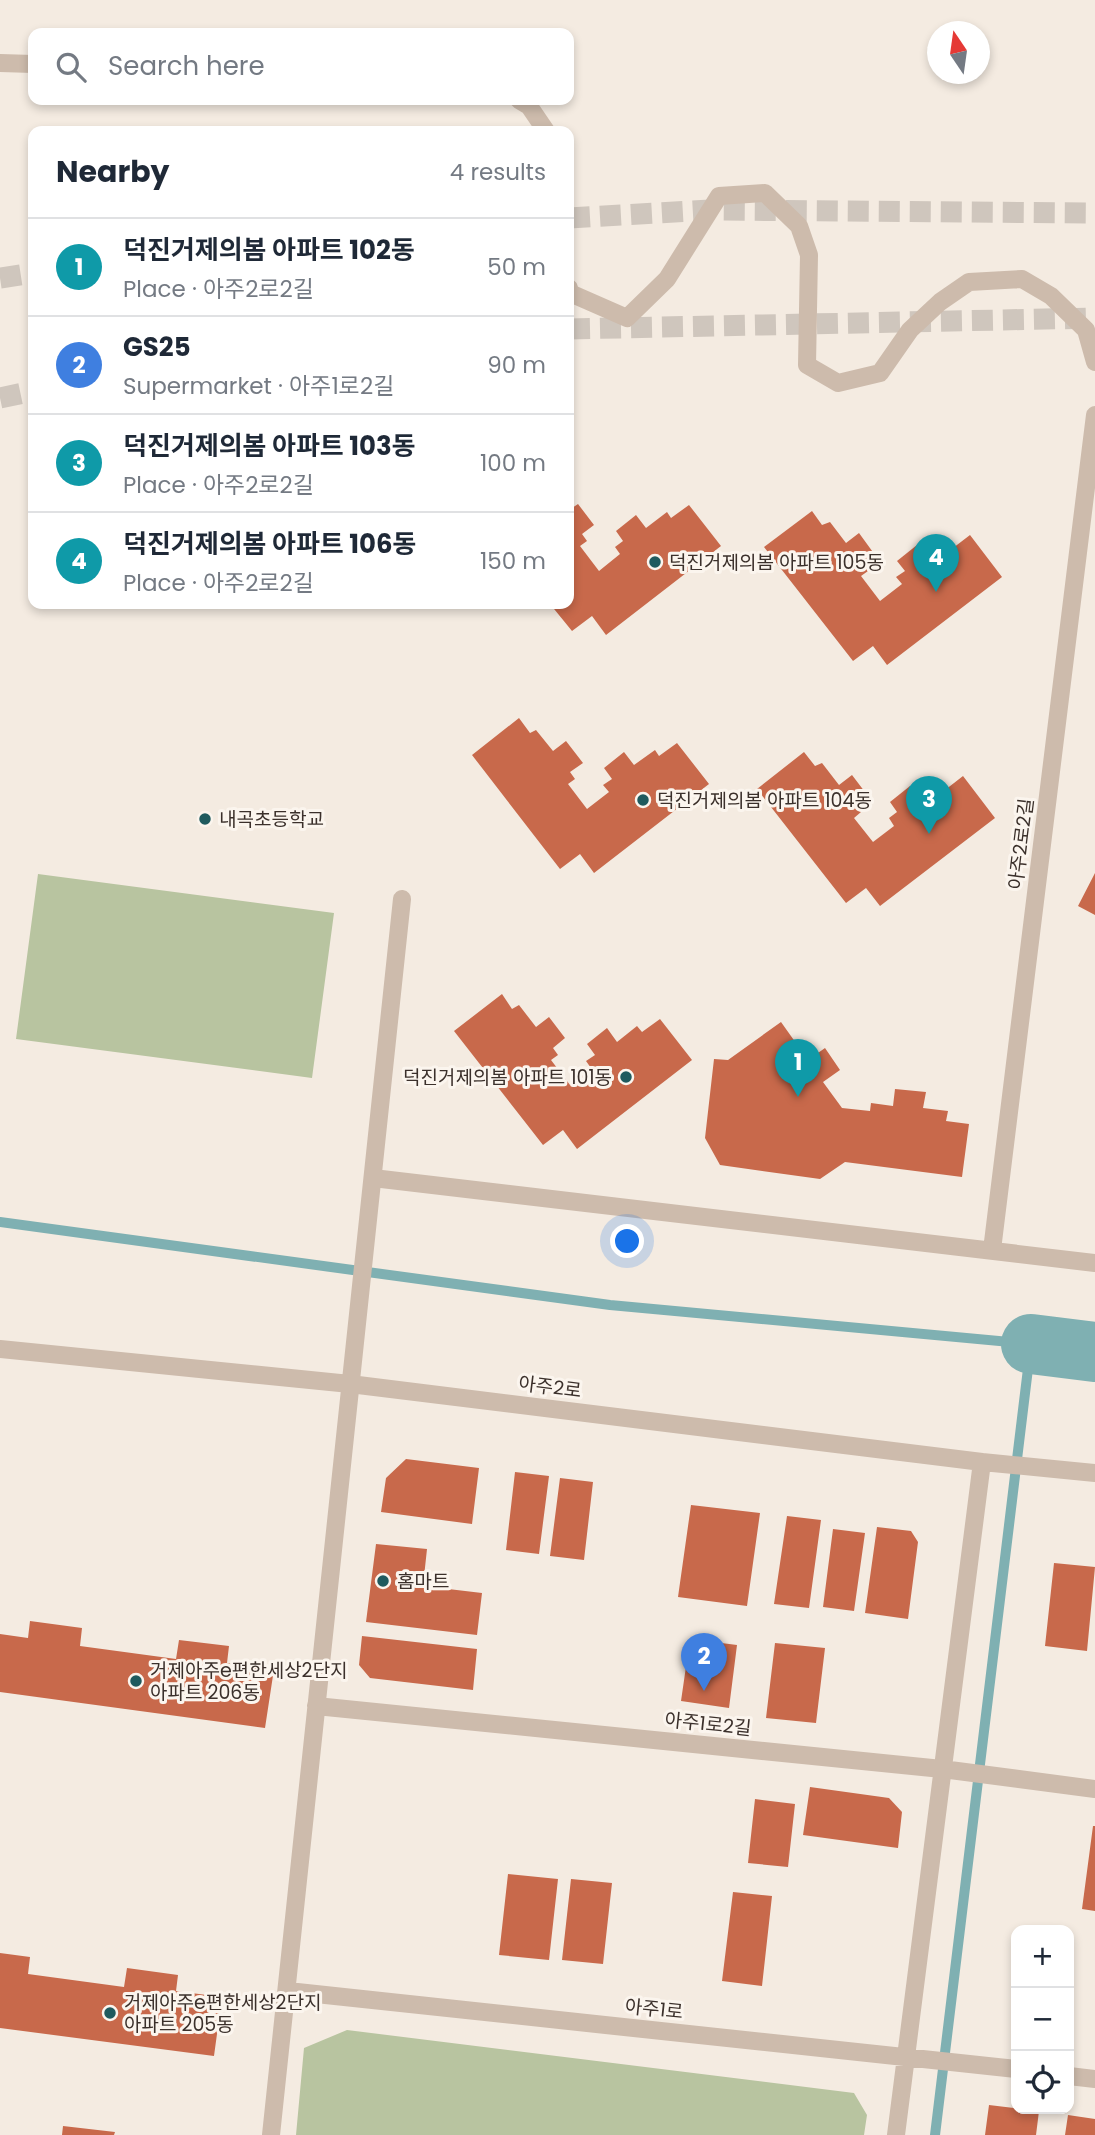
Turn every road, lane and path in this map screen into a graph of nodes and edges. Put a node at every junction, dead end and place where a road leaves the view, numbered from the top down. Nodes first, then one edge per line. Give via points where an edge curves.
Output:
1 (0, 63) edge
2 (28, 64) edge
3 (527, 105) edge
4 (543, 126) edge
5 (574, 295) edge
6 (1095, 362) edge
7 (1095, 415) edge
8 (1093, 447) edge
9 (402, 899) dead end
10 (373, 1178) junction
11 (992, 1250) junction
12 (1095, 1263) edge
13 (0, 1349) edge
14 (350, 1384) junction
15 (982, 1462) junction
16 (1095, 1473) edge
17 (316, 1706) junction
18 (943, 1769) junction
19 (1095, 1789) edge
20 (288, 1991) junction
21 (908, 2057) junction
22 (1011, 2068) edge
23 (1074, 2077) edge
24 (1095, 2079) edge
25 (271, 2135) edge
26 (896, 2135) edge

1 - 2 street
3 - 4 street
5 - 6 street via 627,318 667,279 719,196 765,193 799,226 809,255 807,365 838,383 880,373 910,330 970,282 1022,279 1051,296 1086,330
7 - 8 street, 아주2로2길
8 - 11 street, 아주2로2길
9 - 10 street
10 - 11 street
10 - 14 street
11 - 12 street
13 - 14 street, 아주2로
14 - 15 street, 아주2로
14 - 17 street
15 - 16 street, 아주2로
15 - 18 street
17 - 18 street, 아주1로2길
17 - 20 street
18 - 19 street, 아주1로2길
18 - 21 street
20 - 21 street, 아주1로
20 - 25 street
21 - 22 street, 아주1로
21 - 26 street
23 - 24 street

